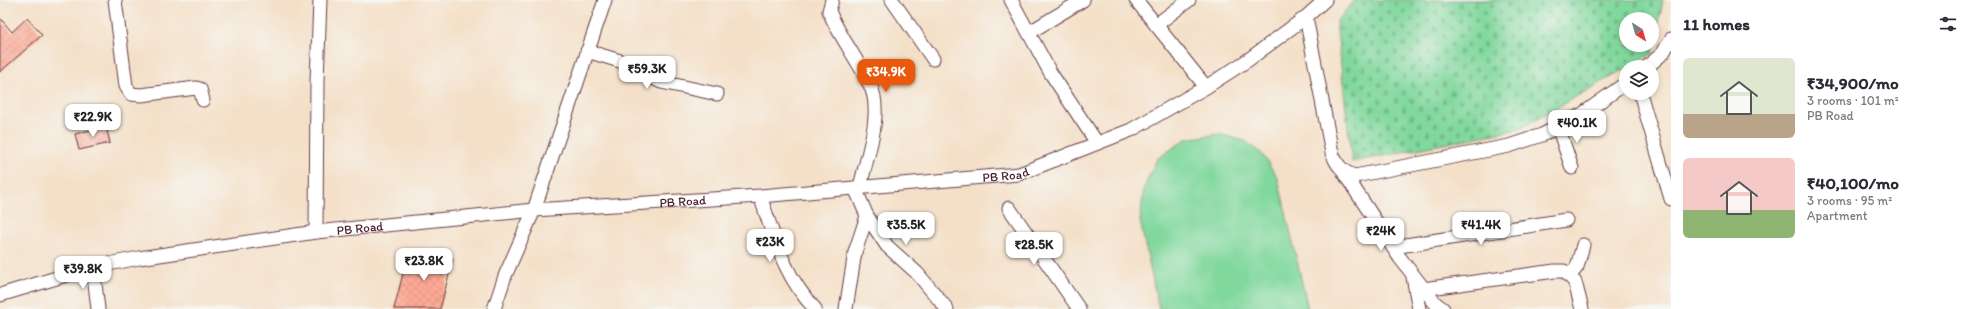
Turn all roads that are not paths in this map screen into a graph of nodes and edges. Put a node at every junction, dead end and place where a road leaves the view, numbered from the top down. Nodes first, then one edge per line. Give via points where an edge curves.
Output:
1 (115, 0) edge
2 (320, 0) edge
3 (605, 0) edge
4 (832, 0) edge
5 (892, 0) edge
6 (1011, 0) edge
7 (1083, 0) edge
8 (1136, 0) edge
9 (1189, 0) edge
10 (1325, 0) edge
11 (1306, 17) junction
12 (1156, 25) junction
13 (1030, 32) junction
14 (1671, 39) edge
15 (587, 51) junction
16 (933, 59) dead end
17 (1656, 60) edge
18 (1206, 87) junction
19 (1619, 88) edge
20 (717, 94) dead end
21 (203, 100) dead end
22 (1642, 100) edge
23 (1558, 127) junction
24 (1097, 143) junction
25 (1572, 168) dead end
26 (1344, 173) junction
27 (857, 188) junction
28 (760, 196) junction
29 (1671, 200) edge
30 (1009, 208) dead end
31 (534, 210) junction
32 (867, 216) junction
33 (1566, 220) dead end
34 (316, 232) junction
35 (1583, 245) dead end
36 (1393, 247) junction
37 (93, 267) junction
38 (1412, 274) junction
39 (1570, 275) junction
40 (1423, 289) junction
41 (0, 295) edge
42 (98, 309) edge
43 (494, 309) edge
44 (815, 309) edge
45 (846, 309) edge
46 (947, 309) edge
47 (1079, 309) edge
48 (1419, 309) edge
49 (1443, 309) edge
50 (1582, 309) edge

1 - 21 street via 126,86 131,94 196,88 200,89
2 - 34 street via 316,81
3 - 15 street
4 - 27 street via 829,11 871,85 876,106
5 - 16 street
6 - 13 street
7 - 13 street
8 - 12 street
9 - 12 street
10 - 11 street, PB Road
11 - 18 street, PB Road
11 - 26 street via 1332,153 1336,164
12 - 18 street
13 - 24 street via 1050,72
14 - 17 street via 1664,53
15 - 20 street via 626,64 661,82
15 - 31 street
18 - 24 street, PB Road via 1131,130
19 - 23 street via 1581,115
22 - 29 street
23 - 25 street
23 - 26 street via 1509,146 1355,176
24 - 27 street, PB Road via 1019,174
26 - 36 street
27 - 28 street, PB Road
27 - 32 street
28 - 31 street, PB Road
28 - 44 street via 787,272 795,286
30 - 47 street
31 - 34 street, PB Road
31 - 43 street via 505,276
32 - 45 street via 855,252
32 - 46 street via 887,246 917,272
33 - 36 street
34 - 37 street, PB Road
35 - 39 street via 1576,267
36 - 38 street
37 - 41 street, PB Road
37 - 42 street
38 - 40 street
38 - 48 street
39 - 40 street via 1555,270
39 - 50 street via 1575,282
40 - 49 street

